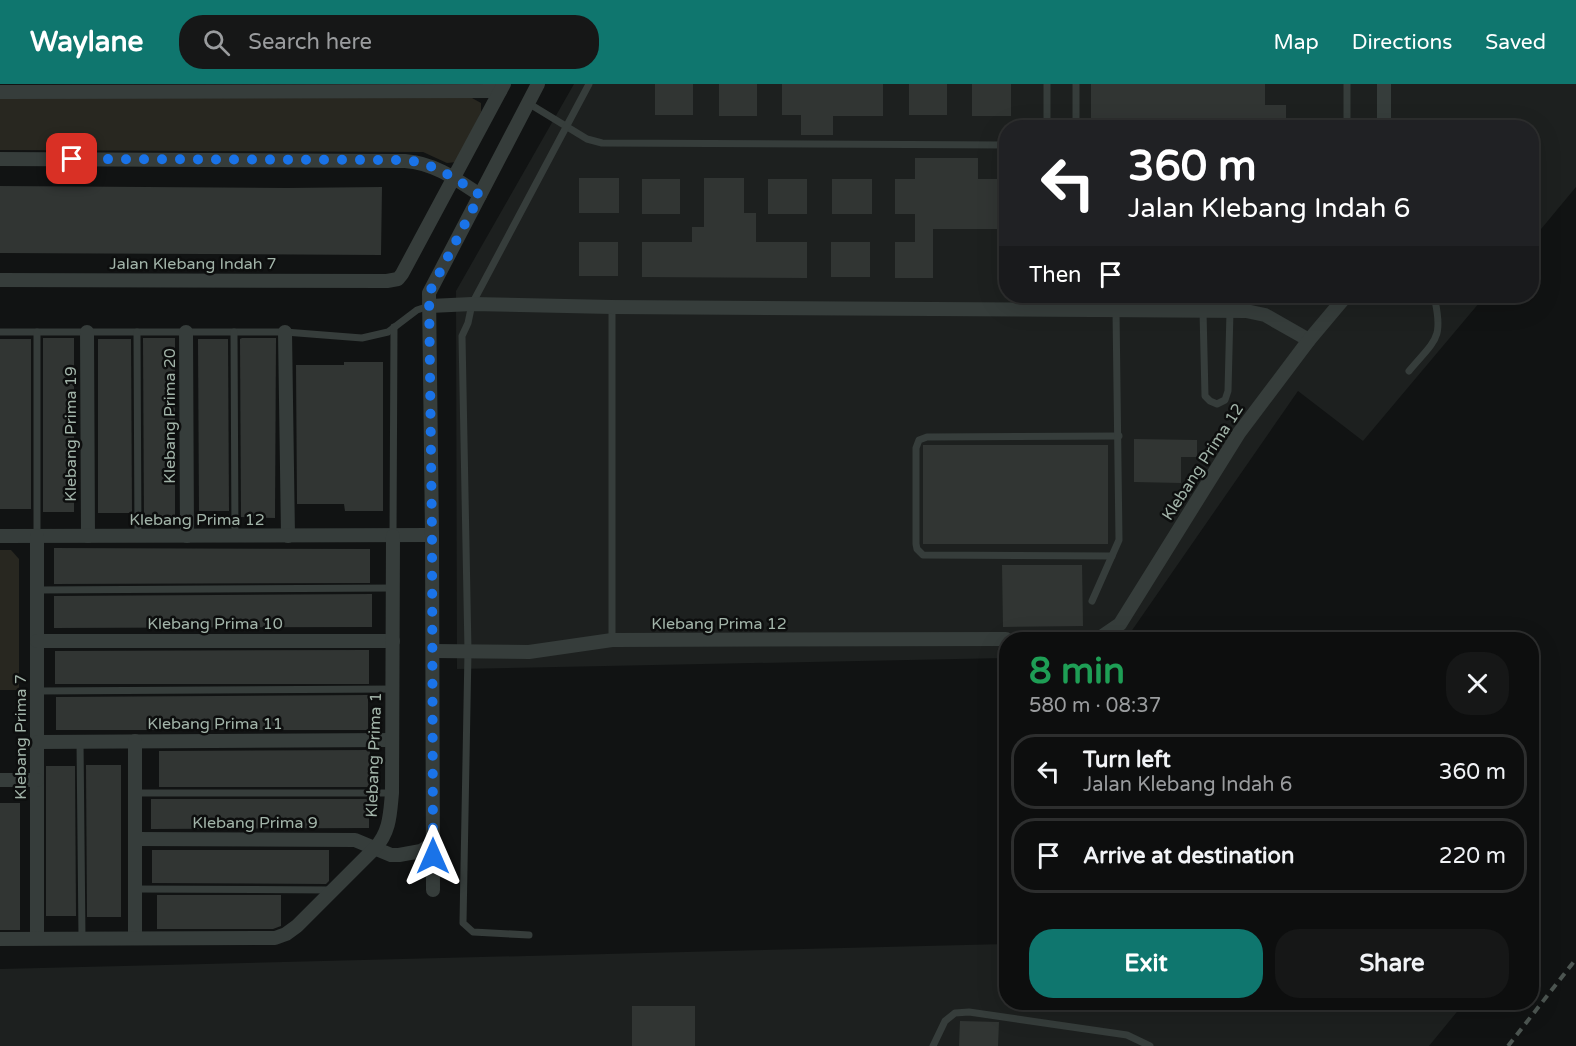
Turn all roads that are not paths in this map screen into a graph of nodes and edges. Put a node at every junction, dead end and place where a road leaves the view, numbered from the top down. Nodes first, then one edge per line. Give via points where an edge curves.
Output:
1 (538, 84) edge
2 (589, 84) edge
3 (1047, 84) edge
4 (1076, 84) edge
5 (1347, 84) edge
6 (1384, 84) edge
7 (502, 88) edge
8 (0, 92) edge
9 (528, 103) junction
10 (1047, 120) edge
11 (1076, 120) edge
12 (1347, 120) edge
13 (1384, 120) edge
14 (567, 129) junction
15 (999, 145) edge
16 (0, 159) edge
17 (454, 178) junction
18 (480, 195) junction
19 (0, 280) edge
20 (1340, 303) edge
21 (1435, 303) edge
22 (472, 304) junction
23 (430, 306) junction
24 (612, 307) junction
25 (1116, 311) junction
26 (1203, 311) junction
27 (1230, 311) junction
28 (394, 327) junction
29 (0, 332) edge
30 (37, 332) junction
31 (87, 332) junction
32 (137, 332) junction
33 (186, 332) junction
34 (234, 332) junction
35 (285, 332) junction
36 (1309, 340) junction
37 (1408, 371) dead end
38 (1119, 436) junction
39 (432, 535) junction
40 (0, 536) edge
41 (37, 536) junction
42 (88, 536) junction
43 (138, 536) junction
44 (187, 536) junction
45 (235, 536) junction
46 (288, 536) junction
47 (393, 536) junction
48 (1112, 556) junction
49 (394, 588) junction
50 (38, 590) junction
51 (1092, 601) dead end
52 (1108, 632) edge
53 (999, 639) edge
54 (37, 640) junction
55 (612, 640) junction
56 (393, 641) junction
57 (433, 651) junction
58 (468, 651) junction
59 (394, 689) junction
60 (38, 691) junction
61 (392, 740) junction
62 (80, 741) junction
63 (135, 741) junction
64 (38, 742) junction
65 (0, 780) edge
66 (37, 780) junction
67 (135, 793) junction
68 (392, 793) junction
69 (135, 839) junction
70 (433, 840) junction
71 (375, 848) junction
72 (135, 889) junction
73 (333, 890) junction
74 (433, 890) dead end
75 (529, 934) dead end
76 (37, 938) junction
77 (82, 938) junction
78 (135, 938) junction
79 (0, 939) edge
80 (933, 1046) edge
81 (1150, 1046) edge

1 - 9 street
2 - 14 lane
3 - 10 lane
4 - 11 lane
5 - 12 lane
6 - 13 street
7 - 8 street
7 - 17 street
9 - 14 lane
9 - 18 street
14 - 15 lane via 587,140 620,144
14 - 22 lane
16 - 17 street via 405,160 422,162
17 - 18 street
17 - 19 street, Jalan Klebang Indah 7 via 402,274 395,280
18 - 23 street via 430,291
20 - 36 street, Klebang Prima 12
21 - 37 lane via 1438,334
22 - 23 street
22 - 24 street
22 - 58 lane via 462,336 461,359
23 - 28 lane via 417,310
23 - 39 street
24 - 25 street
24 - 55 lane
25 - 26 street
25 - 38 lane
26 - 27 street
26 - 27 lane via 1205,396 1218,404 1225,400 1228,391
27 - 36 street via 1265,315
28 - 35 lane via 362,338
28 - 47 lane
29 - 30 lane
30 - 31 lane
30 - 41 lane
31 - 32 lane
31 - 42 street, Klebang Prima 19
32 - 33 lane
32 - 43 lane
33 - 34 lane
33 - 44 street, Klebang Prima 20
34 - 35 lane
34 - 45 lane
35 - 46 street
36 - 52 street, Klebang Prima 12 via 1239,433 1120,624
38 - 48 lane via 1119,540
38 - 48 lane via 927,436 919,440 916,448 916,544 923,555
39 - 47 street, Klebang Prima 12
39 - 57 street
40 - 41 street, Klebang Prima 12
41 - 42 street, Klebang Prima 12
41 - 50 street, Klebang Prima 7
42 - 43 street, Klebang Prima 12
43 - 44 street, Klebang Prima 12
44 - 45 street, Klebang Prima 12
45 - 46 street, Klebang Prima 12
46 - 47 street, Klebang Prima 12
47 - 49 street, Klebang Prima 1
48 - 51 lane
49 - 50 lane
49 - 56 street, Klebang Prima 1
50 - 54 street, Klebang Prima 7
53 - 55 street, Klebang Prima 12
54 - 56 street, Klebang Prima 10
54 - 60 street, Klebang Prima 7
55 - 58 street, Klebang Prima 12 via 529,652
56 - 59 street, Klebang Prima 1
57 - 58 street, Klebang Prima 12
57 - 70 street
58 - 75 lane via 463,923 474,932
59 - 60 lane
59 - 61 street, Klebang Prima 1
60 - 64 street, Klebang Prima 7
61 - 63 street, Klebang Prima 11
61 - 68 street, Klebang Prima 1
62 - 63 street, Klebang Prima 11
62 - 64 street, Klebang Prima 11
62 - 77 lane
63 - 67 street
64 - 66 street, Klebang Prima 7
65 - 66 street
66 - 76 street, Klebang Prima 7
67 - 68 lane
67 - 69 street
68 - 71 street, Klebang Prima 1 via 387,831
69 - 71 street, Klebang Prima 9 via 355,840
69 - 72 street
70 - 71 street, Klebang Prima 9 via 429,846 407,855 391,855
70 - 74 street
71 - 73 street, Klebang Prima 1
72 - 73 lane
72 - 78 street
73 - 78 street, Klebang Prima 1 via 297,926 275,938
76 - 77 street, Klebang Prima 1
76 - 79 street, Klebang Prima 1
77 - 78 street, Klebang Prima 1
80 - 81 lane via 945,1021 955,1013 969,1012 1127,1035

